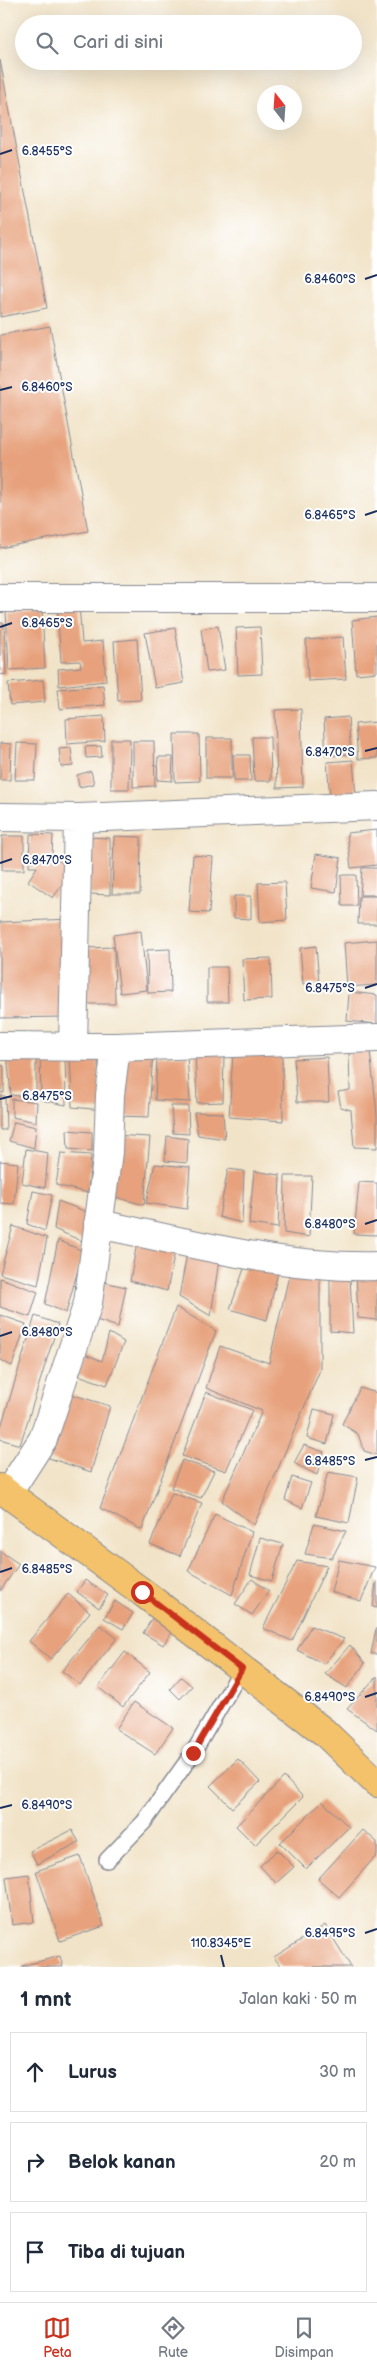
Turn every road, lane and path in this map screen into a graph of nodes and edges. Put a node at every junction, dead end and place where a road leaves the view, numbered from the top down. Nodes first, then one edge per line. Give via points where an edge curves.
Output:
1 (0, 598) edge
2 (377, 598) edge
3 (377, 806) edge
4 (0, 817) edge
5 (78, 818) junction
6 (377, 1038) edge
7 (0, 1046) edge
8 (73, 1046) junction
9 (116, 1047) junction
10 (98, 1224) junction
11 (377, 1266) edge
12 (4, 1491) edge
13 (242, 1669) junction
14 (377, 1783) edge
15 (107, 1860) dead end

1 - 2 street
3 - 5 street
4 - 5 street
5 - 8 street
6 - 9 street
7 - 8 street
8 - 9 street
9 - 10 street via 108,1152
10 - 11 street via 295,1262
10 - 12 street via 88,1303 43,1439
12 - 13 main road
13 - 14 main road via 324,1732
13 - 15 lane via 193,1753 149,1815

